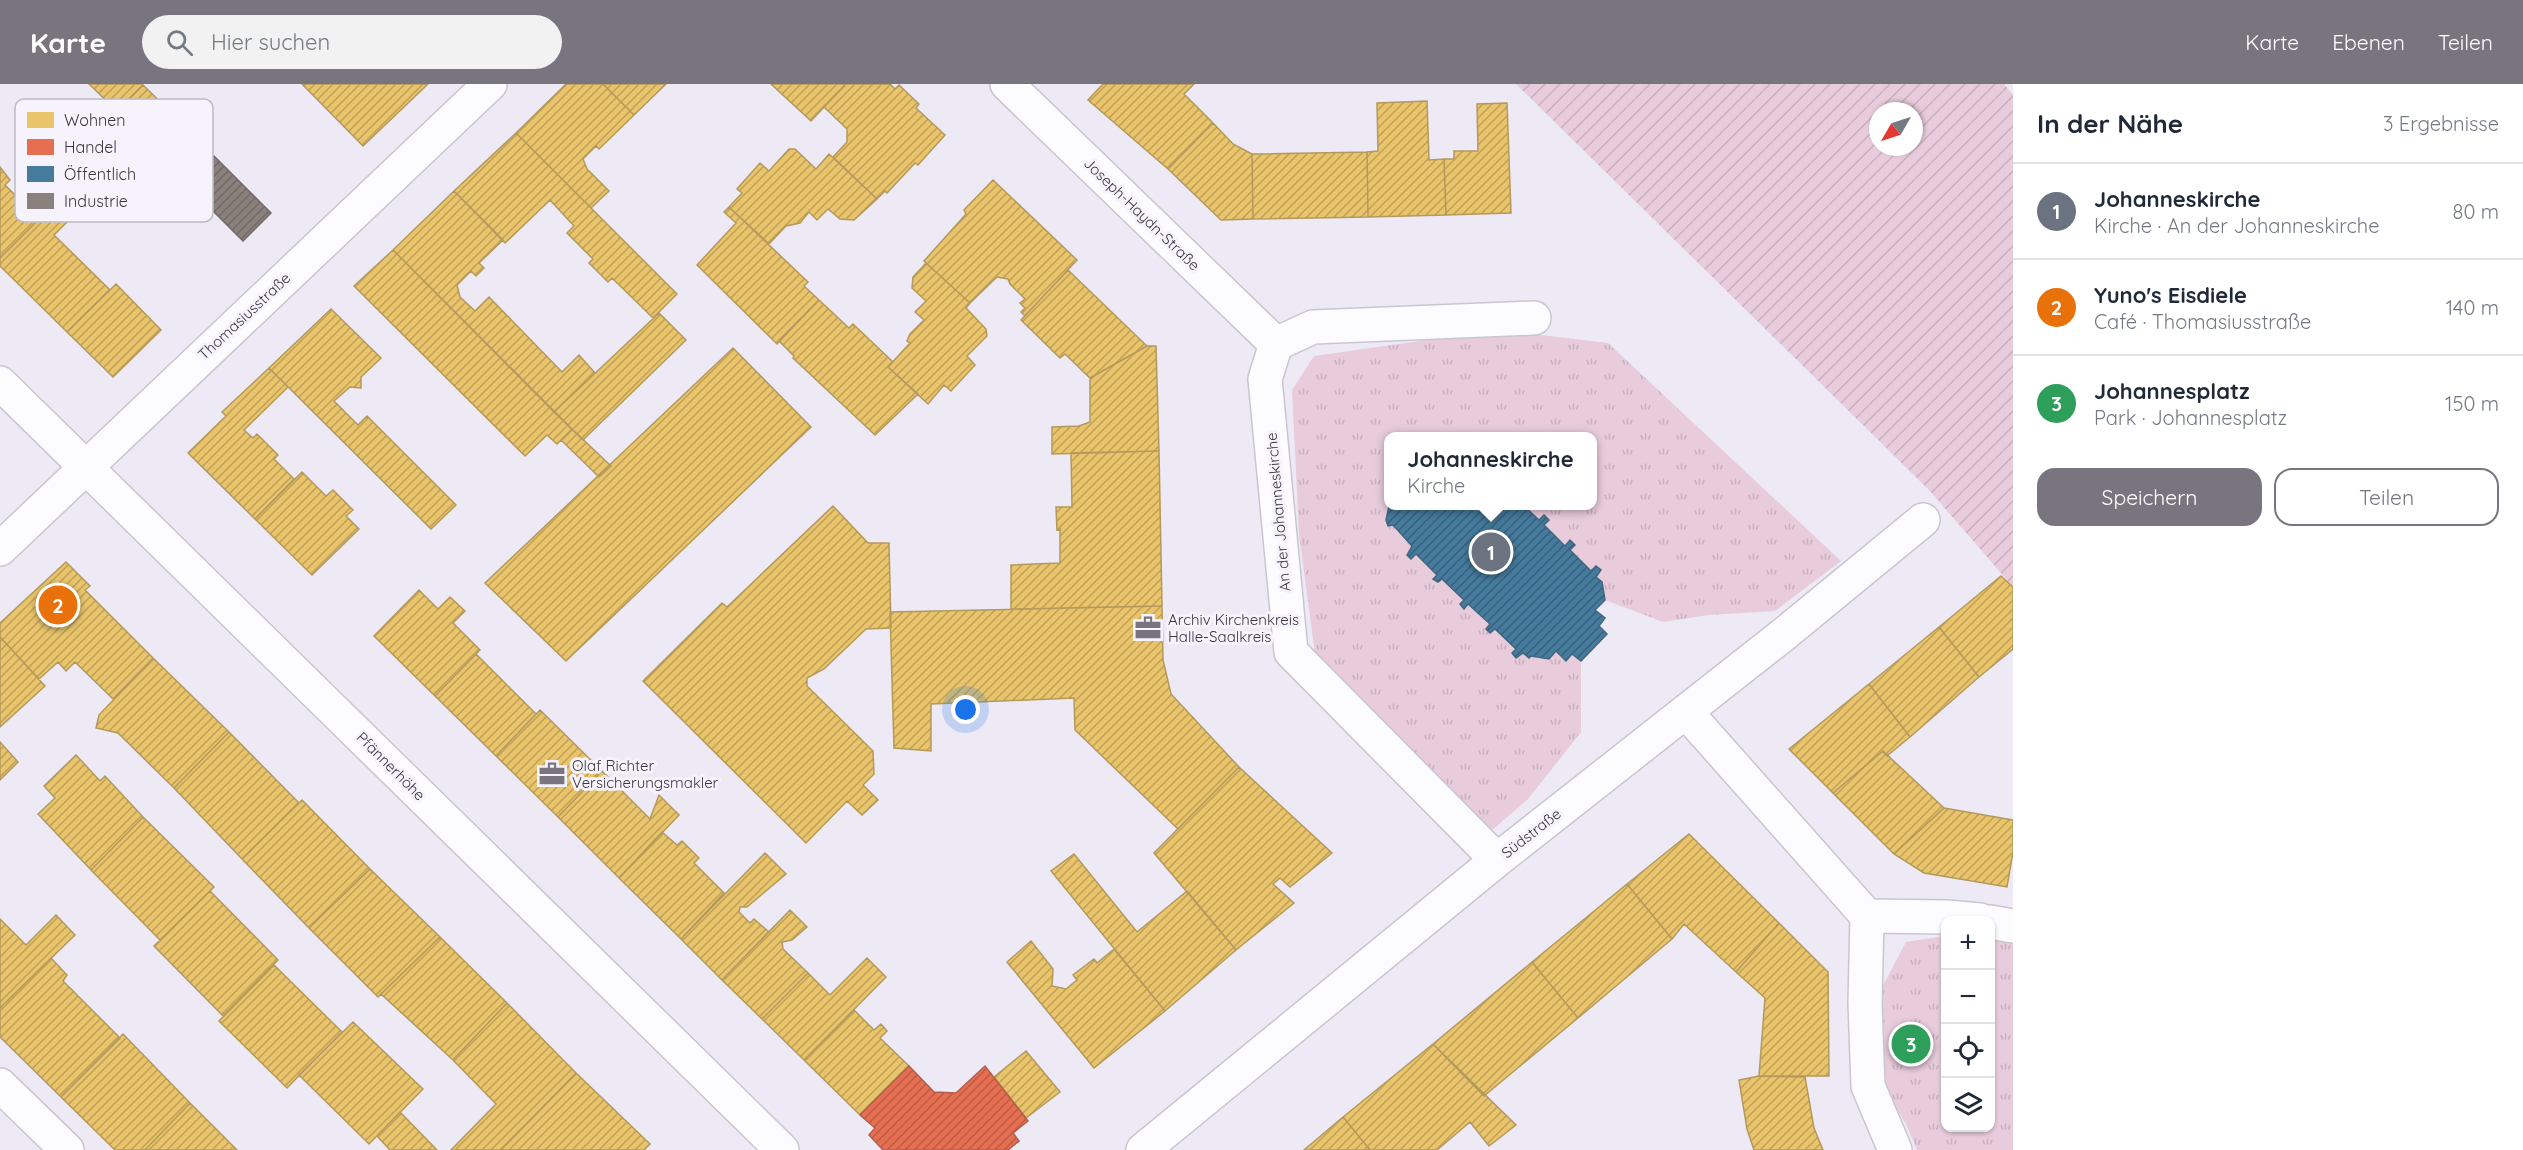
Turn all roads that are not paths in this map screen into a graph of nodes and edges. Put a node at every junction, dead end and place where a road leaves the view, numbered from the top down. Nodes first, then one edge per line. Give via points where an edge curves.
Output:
1 (490, 84) edge
2 (1008, 84) edge
3 (1534, 318) dead end
4 (1276, 344) junction
5 (0, 383) edge
6 (86, 465) junction
7 (1923, 520) dead end
8 (0, 549) edge
9 (1686, 712) junction
10 (1497, 860) junction
11 (1867, 916) junction
12 (1941, 917) edge
13 (1995, 923) edge
14 (2013, 926) edge
15 (0, 1085) edge
16 (67, 1150) edge
17 (782, 1150) edge
18 (1143, 1150) edge
19 (1895, 1150) edge

1 - 6 street, Thomasiusstraße
2 - 4 street, Joseph-Haydn-Straße
3 - 4 street via 1313,327
4 - 10 street, An der Johanneskirche via 1265,379 1291,652
5 - 6 street, Pfännerhöhe
6 - 8 street, Thomasiusstraße
6 - 17 street, Pfännerhöhe
7 - 9 street, Südstraße
9 - 10 street, Südstraße
9 - 11 street
10 - 18 street, Südstraße
11 - 12 street
11 - 19 street via 1864,1003 1868,1086
13 - 14 street
15 - 16 street

